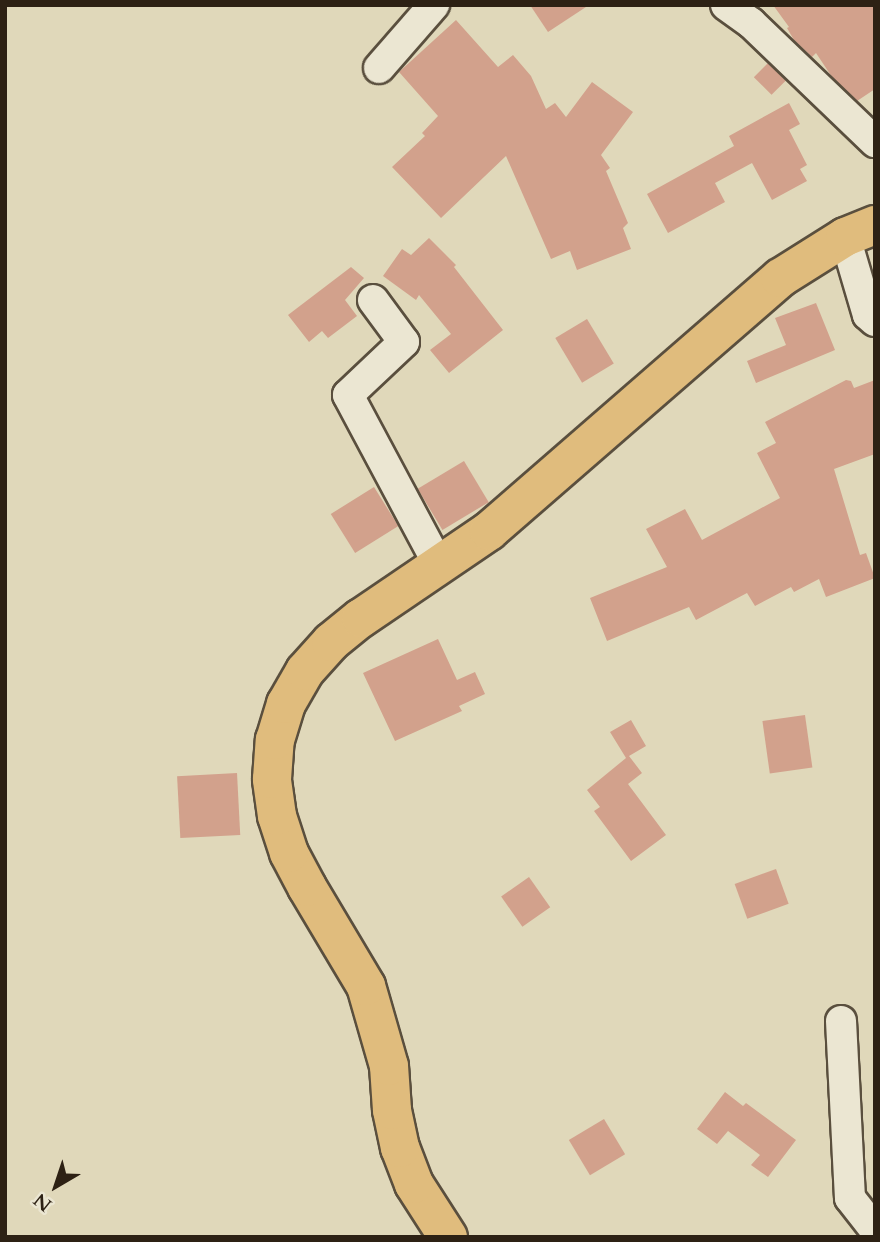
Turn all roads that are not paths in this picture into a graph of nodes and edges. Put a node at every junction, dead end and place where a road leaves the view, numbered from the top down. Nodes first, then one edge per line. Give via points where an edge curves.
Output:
1 (434, 5) edge
2 (726, 5) edge
3 (379, 68) dead end
4 (875, 142) edge
5 (860, 231) edge
6 (373, 300) dead end
7 (875, 321) edge
8 (440, 567) junction
9 (841, 1021) dead end
10 (875, 1230) edge
11 (448, 1237) edge

1 - 3 street
2 - 4 street via 751,23
5 - 7 street via 868,315
5 - 8 main road via 812,256 770,286 489,531
6 - 8 street via 404,342 348,395
8 - 11 main road via 361,618 305,671 286,704 275,740 272,779 289,853 366,986 389,1066 400,1148 414,1184
9 - 10 street via 849,1198

